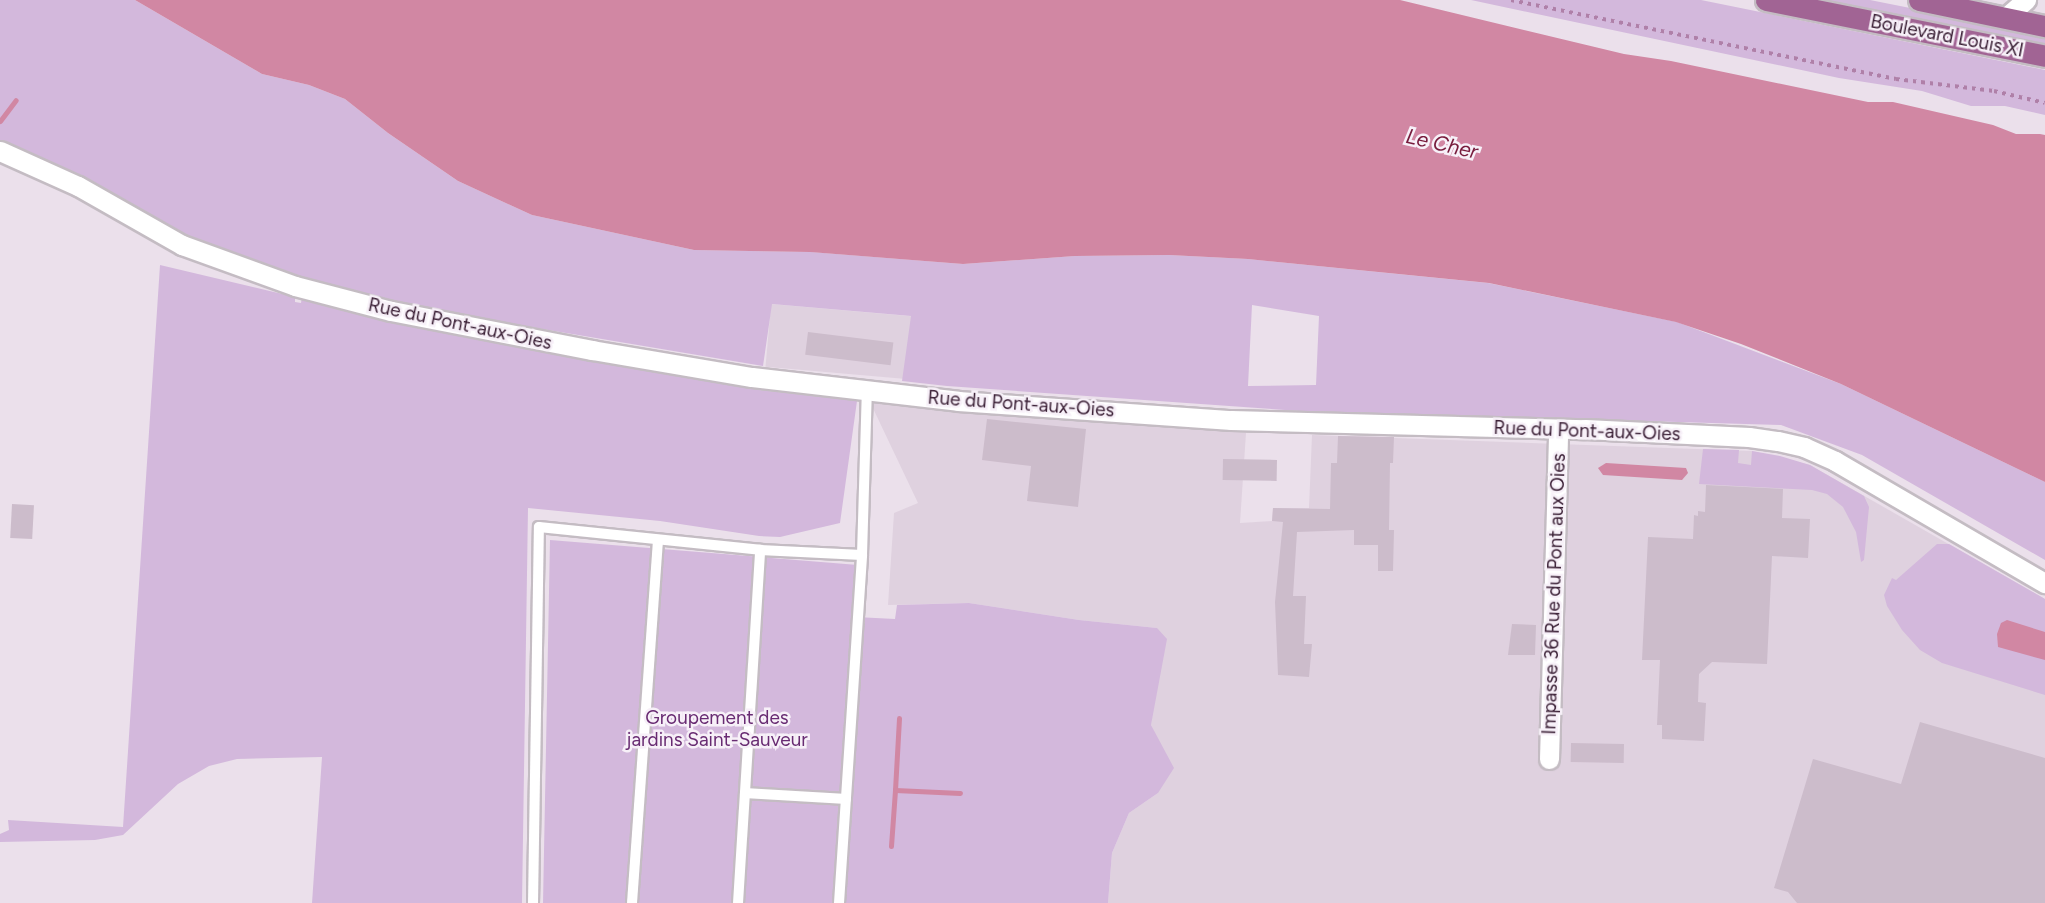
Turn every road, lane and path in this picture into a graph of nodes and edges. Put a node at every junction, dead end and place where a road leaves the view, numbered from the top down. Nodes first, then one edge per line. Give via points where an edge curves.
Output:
1 (1511, 0) edge
2 (1766, 0) edge
3 (1919, 0) edge
4 (2026, 0) edge
5 (2005, 18) junction
6 (2045, 26) edge
7 (2045, 56) edge
8 (2045, 103) edge
9 (0, 151) edge
10 (867, 390) junction
11 (1558, 429) junction
12 (658, 540) junction
13 (760, 550) junction
14 (862, 555) junction
15 (2045, 583) edge
16 (1549, 759) dead end
17 (745, 793) junction
18 (846, 799) junction
19 (534, 903) edge
20 (632, 903) edge
21 (738, 903) edge
22 (839, 903) edge

1 - 8 path via 1896,79 1994,91
2 - 7 main road, Boulevard Louis XI
3 - 5 main road, Boulevard Louis XI
4 - 5 street
5 - 6 main road, Boulevard Louis XI
9 - 10 street, Rue du Pont-aux-Oies via 56,175 199,253 295,286 390,311 592,351
10 - 11 street, Rue du Pont-aux-Oies via 1231,420
10 - 14 lane
11 - 15 street, Rue du Pont-aux-Oies via 1749,437 1804,447
11 - 16 street, Impasse 36 Rue du Pont aux Oies
12 - 13 lane
12 - 19 lane via 539,527
12 - 20 lane
13 - 14 lane
13 - 17 lane
14 - 18 lane
17 - 18 lane
17 - 21 lane
18 - 22 lane

